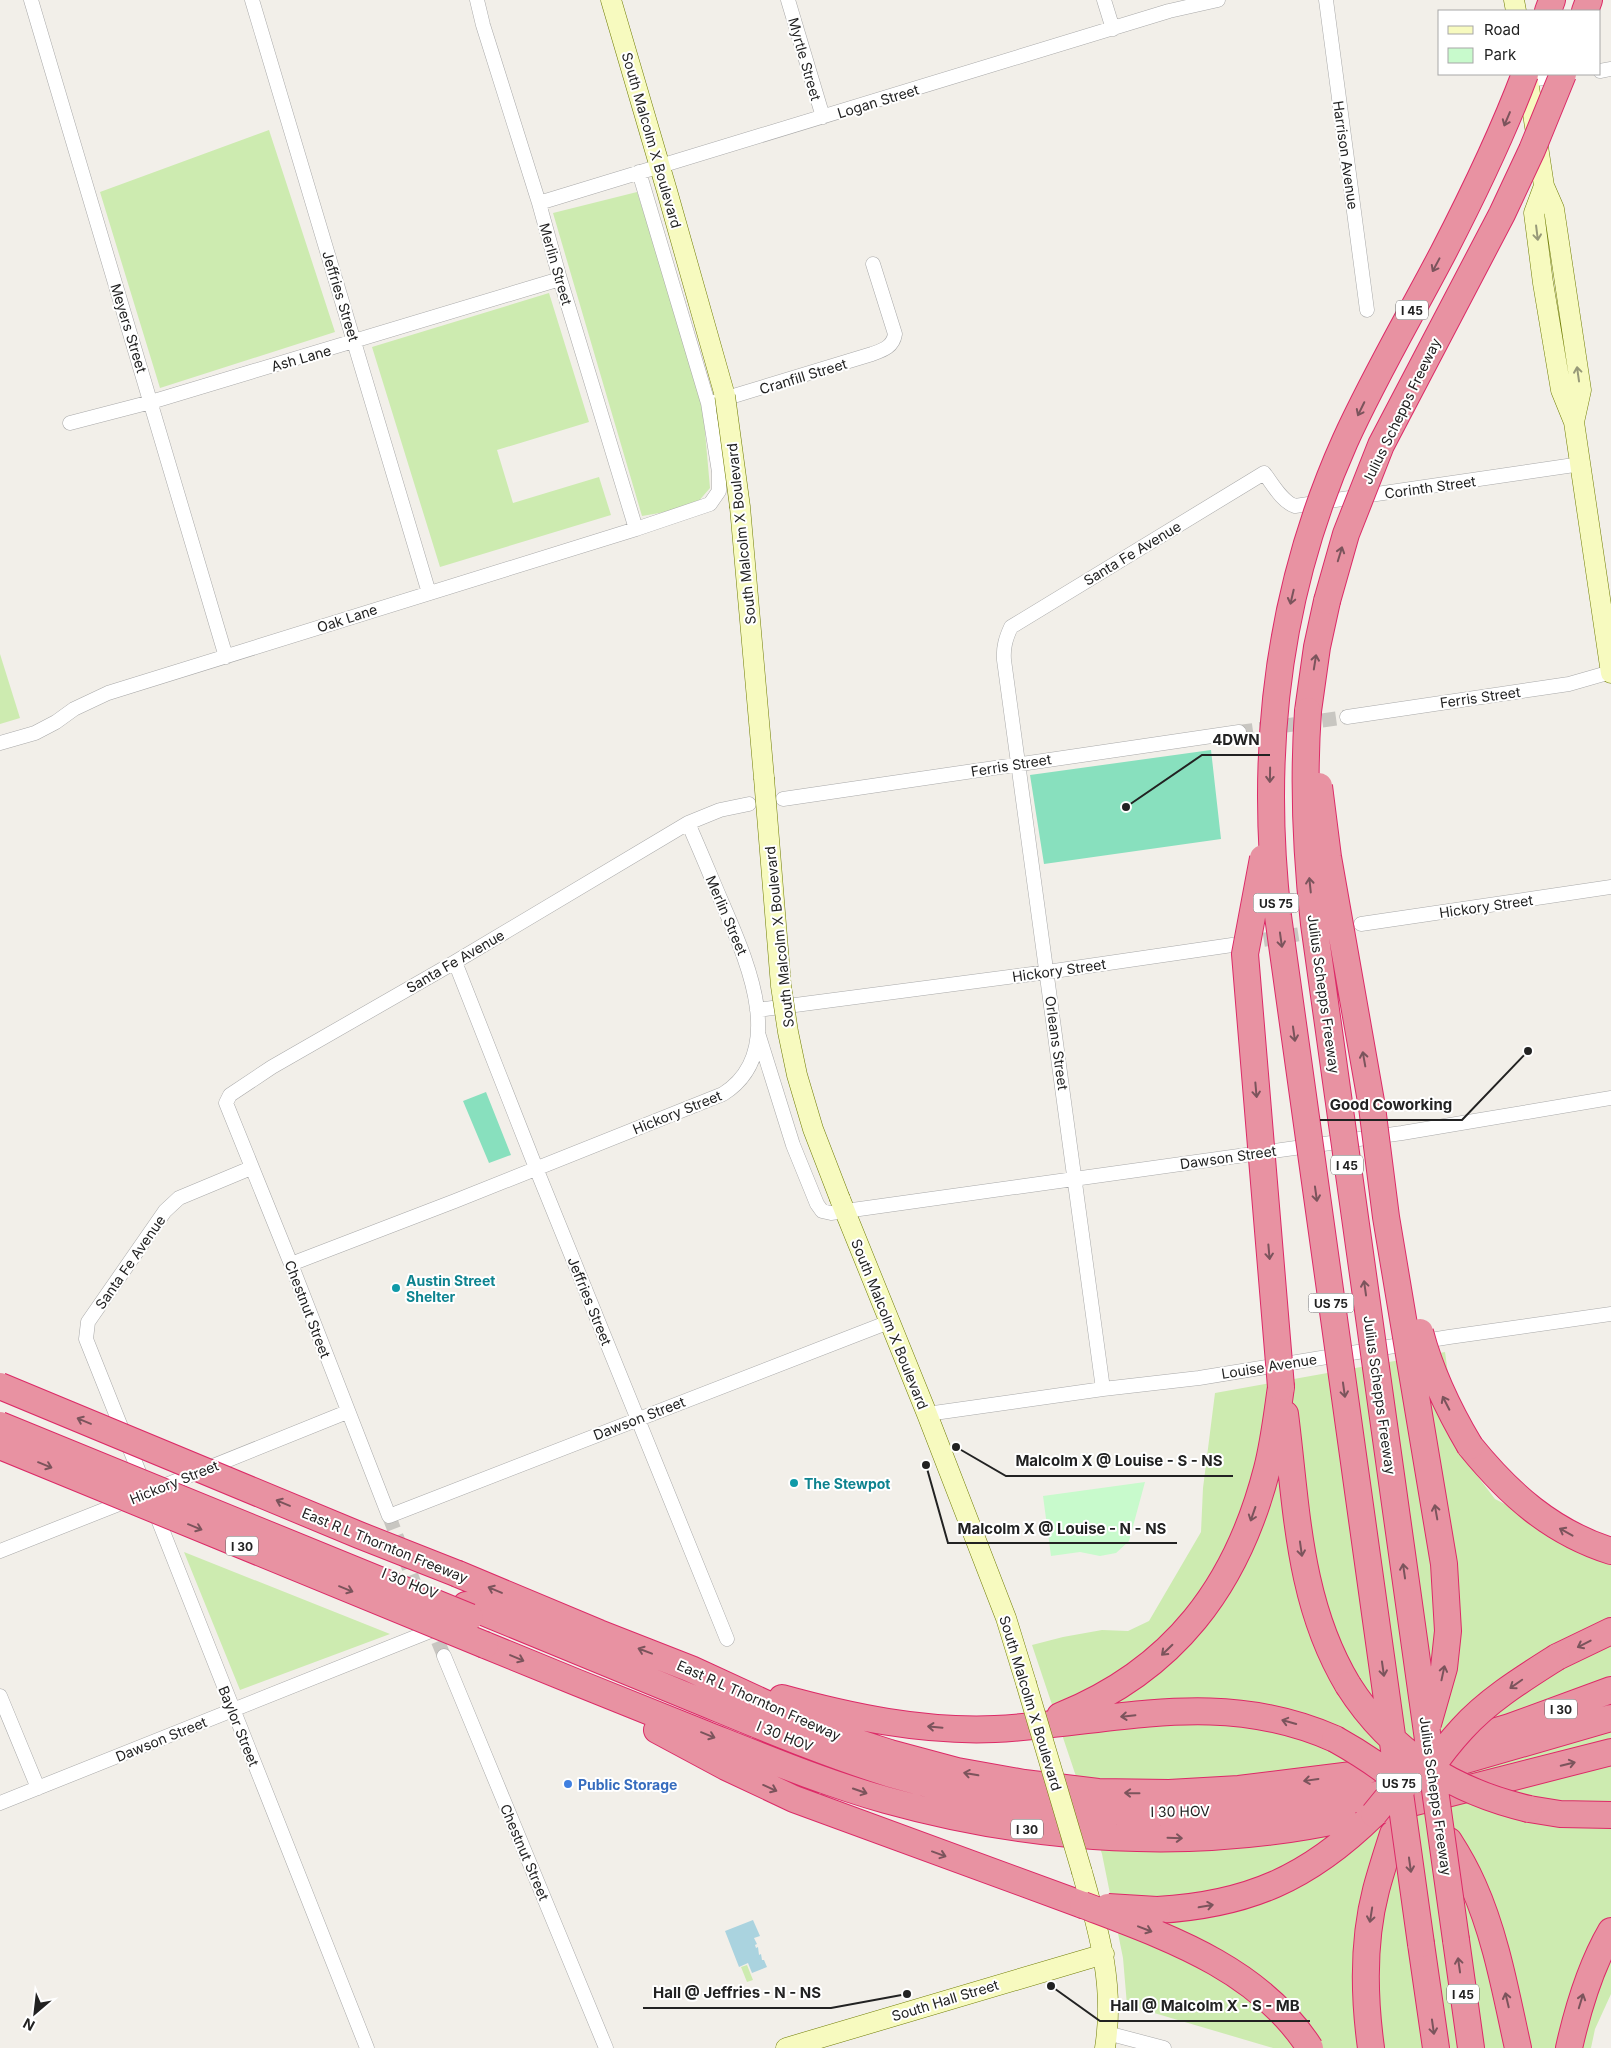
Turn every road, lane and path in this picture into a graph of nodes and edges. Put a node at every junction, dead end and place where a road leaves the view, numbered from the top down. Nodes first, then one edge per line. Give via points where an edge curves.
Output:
1 (31, 0) edge
2 (252, 0) edge
3 (477, 0) edge
4 (611, 0) edge
5 (788, 0) edge
6 (1104, 0) edge
7 (1218, 0) edge
8 (1326, 0) edge
9 (1113, 30) junction
10 (1551, 75) edge
11 (1563, 75) edge
12 (1527, 76) edge
13 (823, 117) junction
14 (659, 166) junction
15 (639, 172) junction
16 (539, 203) junction
17 (873, 264) dead end
18 (560, 279) junction
19 (1367, 310) dead end
20 (354, 342) junction
21 (151, 402) junction
22 (708, 403) junction
23 (70, 424) dead end
24 (1581, 464) junction
25 (1264, 473) joint
26 (636, 529) junction
27 (428, 592) junction
28 (1006, 638) joint
29 (226, 657) junction
30 (1611, 673) edge
31 (1308, 710) junction
32 (1347, 717) tunnel mouth
33 (1239, 732) tunnel mouth
34 (0, 743) edge
35 (1017, 764) junction
36 (783, 799) dead end
37 (749, 804) dead end
38 (1270, 821) junction
39 (688, 823) junction
40 (1611, 887) edge
41 (1361, 924) dead end
42 (1232, 945) tunnel mouth
43 (455, 962) junction
44 (1047, 972) junction
45 (757, 1010) junction
46 (758, 1033) junction
47 (1611, 1098) edge
48 (226, 1103) joint
49 (1372, 1106) junction
50 (251, 1168) junction
51 (536, 1168) junction
52 (1076, 1179) junction
53 (842, 1205) junction
54 (291, 1264) junction
55 (1611, 1314) edge
56 (889, 1322) junction
57 (0, 1386) edge
58 (1102, 1389) junction
59 (112, 1404) joint
60 (347, 1412) junction
61 (0, 1414) edge
62 (927, 1414) junction
63 (638, 1418) junction
64 (0, 1425) edge
65 (0, 1446) edge
66 (1279, 1466) junction
67 (148, 1492) junction
68 (389, 1516) joint
69 (0, 1551) edge
70 (1611, 1551) edge
71 (468, 1611) junction
72 (433, 1630) dead end
73 (1611, 1631) edge
74 (727, 1639) dead end
75 (444, 1656) tunnel mouth
76 (691, 1669) junction
77 (549, 1672) junction
78 (1611, 1690) edge
79 (0, 1696) edge
80 (233, 1710) junction
81 (1611, 1718) edge
82 (1036, 1726) junction
83 (1611, 1732) edge
84 (1611, 1752) edge
85 (38, 1788) junction
86 (0, 1803) edge
87 (1611, 1815) edge
88 (1083, 1906) junction
89 (1611, 1931) edge
90 (1104, 1954) junction
91 (1106, 2041) edge
92 (367, 2048) edge
93 (606, 2048) edge
94 (786, 2048) edge
95 (1164, 2048) edge
96 (1310, 2048) edge
97 (1371, 2048) edge
98 (1436, 2048) edge
99 (1471, 2048) edge
100 (1518, 2048) edge
101 (1569, 2048) edge

1 - 21 street, Meyers Street
2 - 20 street, Jeffries Street
3 - 16 street, Merlin Street
4 - 14 street, South Malcolm X Boulevard
5 - 13 street, Myrtle Street
6 - 9 street
7 - 9 street, Logan Street
8 - 19 street, Harrison Avenue
9 - 13 street, Logan Street
10 - 12 street
31 -> 11 highway, Julius Schepps Freeway / I 45, bridge via 1327,601 1363,487 1395,416 1506,207
12 - 24 street via 1544,186 1554,209 1580,390 1574,422
12 -> 38 highway, I 45, bridge via 1471,198 1355,420 1311,528 1289,612 1277,680 1270,752
13 - 14 street, Logan Street
14 - 15 street, Logan Street
14 - 53 street, South Malcolm X Boulevard, bridge via 725,396 738,485 781,986 797,1075
15 - 16 street, Logan Street
15 - 22 street
16 - 18 street, Merlin Street
17 - 22 street, Cranfill Street via 895,334 888,348
18 - 20 street, Ash Lane
18 - 26 street, Merlin Street
20 - 21 street, Ash Lane
20 - 27 street, Jeffries Street
21 - 23 street, Ash Lane
21 - 29 street, Meyers Street
22 - 26 street, Oak Lane via 720,472 719,491 710,504
24 - 25 street, Corinth Street via 1295,506 1290,505
24 - 30 street
25 - 28 street, Santa Fe Avenue via 1023,618 1011,627
26 - 27 street, Oak Lane
27 - 29 street, Oak Lane
28 - 35 street, Orleans Street via 1003,649
29 - 34 street, Oak Lane via 108,693 35,733
30 - 32 street, Ferris Street via 1569,684
49 -> 31 highway, bridge via 1328,857
99 -> 31 highway, Julius Schepps Freeway / I 45, bridge via 1314,924 1305,830
33 - 35 street, Ferris Street
35 - 36 street, Ferris Street
35 - 44 street, Orleans Street
37 - 39 street, Santa Fe Avenue via 714,812
38 -> 66 highway, bridge via 1245,954 1282,1386
38 -> 98 highway, US 75, bridge via 1281,939
39 - 43 street, Santa Fe Avenue
39 - 45 street, Merlin Street via 745,958
40 - 41 street, Hickory Street
42 - 44 street, Hickory Street
43 - 48 street, Santa Fe Avenue via 272,1067 230,1095
43 - 51 street, Jeffries Street
44 - 45 street, Hickory Street
44 - 52 street, Orleans Street
45 - 46 street, Hickory Street
46 - 51 street, Hickory Street via 747,1070 734,1087 723,1094
46 - 53 street, Dawson Street via 793,1145 817,1204 822,1211 831,1214
47 - 52 street, Dawson Street via 1402,1133
48 - 50 street, Chestnut Street
70 -> 49 highway, bridge via 1574,1536 1522,1503 1470,1446 1440,1393 1428,1362 1413,1303 1398,1216
88 -> 49 highway, bridge via 1157,1910 1189,1908 1226,1902 1267,1889 1302,1872 1374,1814 1417,1752 1430,1720 1444,1668 1447,1597 1439,1528 1386,1217
50 - 54 street, Chestnut Street
50 - 59 street, Santa Fe Avenue via 179,1198 165,1210 88,1322 86,1339
51 - 54 street, Hickory Street
51 - 63 street, Jeffries Street
52 - 53 street, Dawson Street
52 - 58 street, Orleans Street
53 - 56 street, South Malcolm X Boulevard
54 - 60 street, Chestnut Street
55 - 58 street, Louise Avenue via 1449,1336 1199,1378
56 - 62 street, South Malcolm X Boulevard
56 - 63 street, Dawson Street
76 -> 57 highway, East R L Thornton Freeway / I 30, bridge via 359,1536
58 - 62 street, Louise Avenue
59 - 67 street, Baylor Street
60 - 67 street, Hickory Street
60 - 68 street, Chestnut Street
61 - 71 highway, I 30 HOV
62 - 90 street, South Malcolm X Boulevard, bridge via 1006,1618
63 - 68 street, Dawson Street
63 - 74 street, Jeffries Street
64 - 71 highway, I 30 HOV, bridge
65 -> 77 highway, I 30, bridge
66 -> 82 highway via 1231,1565 1189,1628 1164,1654 1128,1681 1096,1700
66 -> 87 highway, bridge via 1311,1599 1326,1643 1348,1685 1376,1724 1420,1762 1490,1799 1560,1814
67 - 69 street, Hickory Street
67 - 80 street, Baylor Street
71 - 81 highway, I 30 HOV via 848,1760 951,1790 1091,1810 1227,1809 1323,1797 1470,1760
71 - 83 highway, I 30 HOV via 835,1764 934,1794 1041,1814 1140,1821 1285,1813 1450,1778
72 - 80 street, Dawson Street
73 -> 97 highway, bridge via 1557,1657 1513,1686 1463,1728 1422,1780 1406,1807 1384,1862 1370,1920 1367,1982
75 - 93 street, Chestnut Street
78 -> 76 highway, East R L Thornton Freeway / I 30 via 1510,1727 1352,1775 1239,1789 1133,1793 1024,1783 957,1771 890,1753 806,1723
82 -> 76 highway via 957,1729 902,1724 842,1714
77 -> 84 highway, I 30 via 886,1800 960,1818 1033,1830 1107,1836 1184,1839 1256,1835 1305,1828 1449,1795
77 -> 88 highway via 794,1799
79 - 85 street
80 - 85 street, Dawson Street
80 - 92 street, Baylor Street
100 -> 82 highway, bridge via 1496,1952 1464,1866 1430,1814 1411,1792 1380,1766 1316,1731 1254,1714 1214,1711 1154,1713
85 - 86 street, Dawson Street
88 -> 96 highway, bridge via 1179,1943 1220,1964 1275,2006
101 -> 89 highway via 1584,1992
90 - 91 street, South Malcolm X Boulevard via 1108,1983
90 - 94 street, South Hall Street
91 - 95 street

